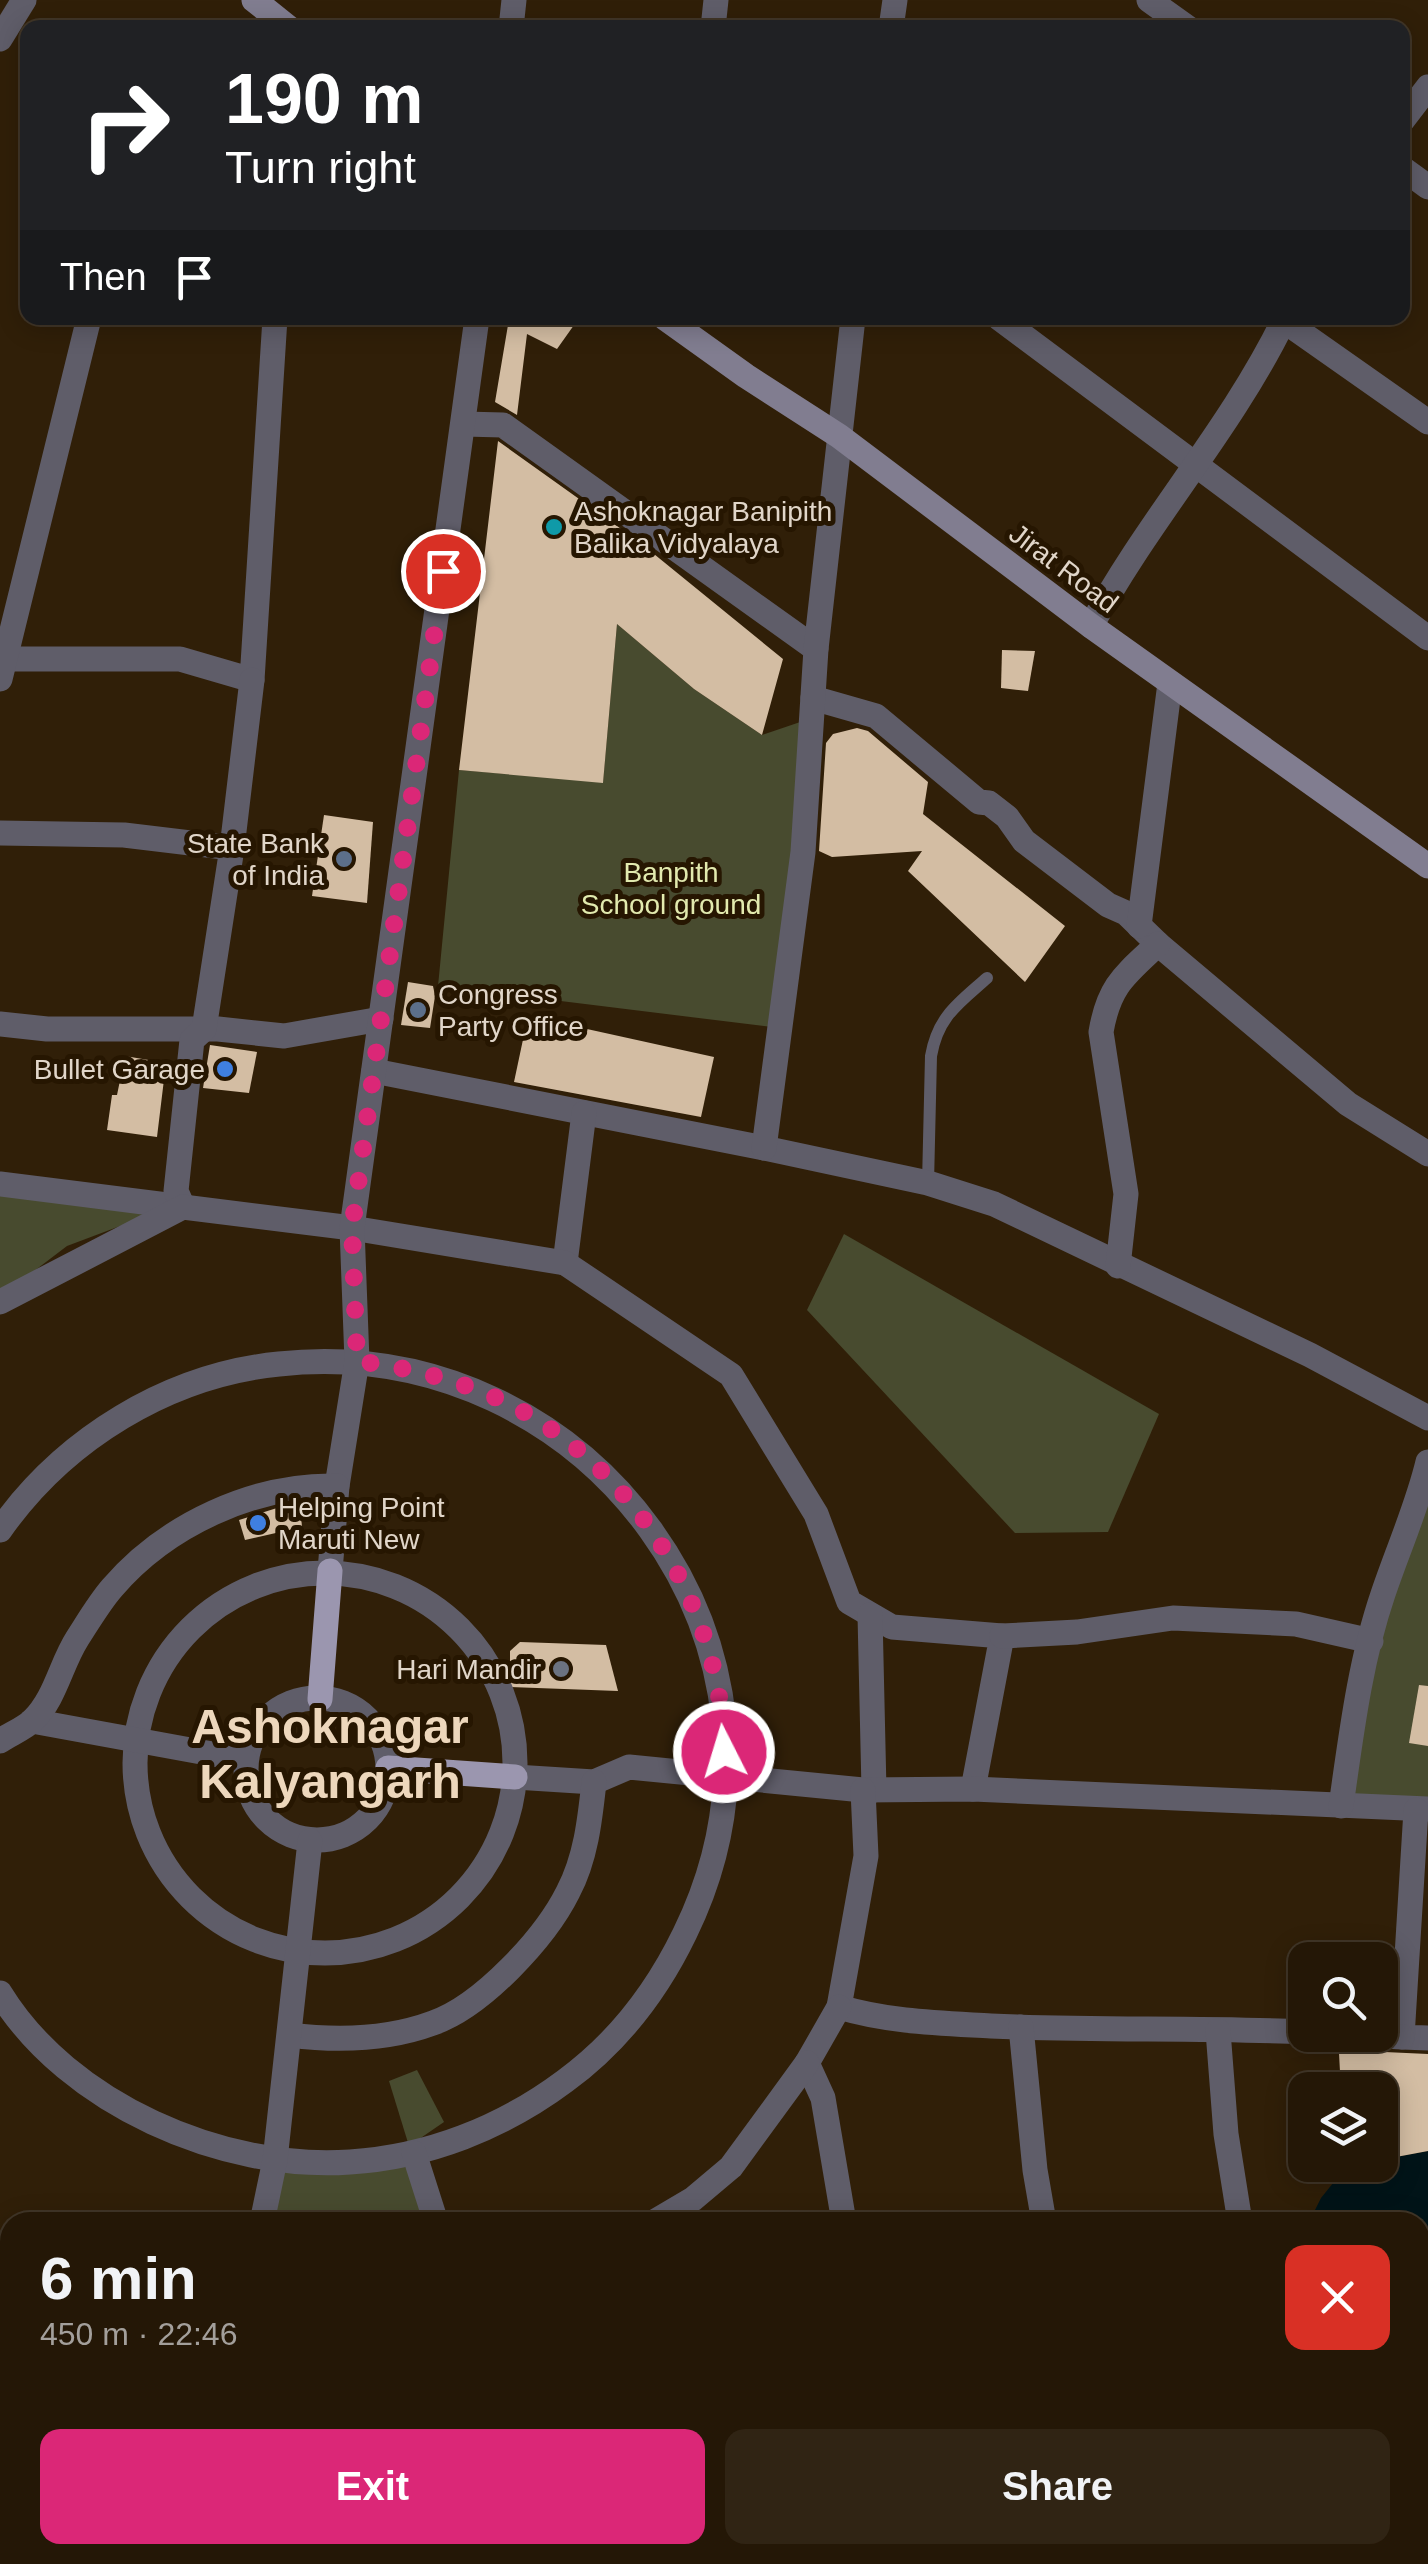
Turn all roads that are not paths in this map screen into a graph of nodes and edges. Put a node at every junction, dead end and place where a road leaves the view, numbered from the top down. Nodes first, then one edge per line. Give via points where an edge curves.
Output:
1 (24, 0) edge
2 (1149, 0) edge
3 (1177, 20) edge
4 (0, 39) edge
5 (1428, 87) edge
6 (1410, 111) edge
7 (86, 325) edge
8 (275, 325) edge
9 (475, 325) edge
10 (675, 325) edge
11 (852, 325) edge
12 (1008, 325) edge
13 (1279, 325) edge
14 (1291, 325) edge
15 (1428, 422) edge
16 (464, 424) junction
17 (839, 436) junction
18 (1196, 464) junction
19 (1090, 626) junction
20 (1428, 638) edge
21 (816, 649) junction
22 (2, 669) edge
23 (252, 680) junction
24 (1170, 682) junction
25 (814, 698) junction
26 (0, 833) edge
27 (232, 848) junction
28 (1428, 866) edge
29 (1148, 935) junction
30 (988, 978) dead end
31 (381, 1019) junction
32 (0, 1024) edge
33 (204, 1029) junction
34 (374, 1071) junction
35 (584, 1112) junction
36 (764, 1148) junction
37 (1428, 1154) edge
38 (0, 1184) edge
39 (928, 1184) junction
40 (184, 1207) junction
41 (352, 1228) junction
42 (565, 1263) junction
43 (1118, 1266) junction
44 (0, 1302) edge
45 (357, 1361) junction
46 (1428, 1418) edge
47 (1428, 1462) edge
48 (337, 1486) junction
49 (0, 1530) edge
50 (330, 1571) junction
51 (870, 1615) junction
52 (1002, 1636) junction
53 (1372, 1641) junction
54 (320, 1698) junction
55 (32, 1721) junction
56 (0, 1740) edge
57 (136, 1740) junction
58 (245, 1760) junction
59 (388, 1768) junction
60 (724, 1776) junction
61 (515, 1777) junction
62 (594, 1782) junction
63 (973, 1789) junction
64 (868, 1790) junction
65 (1341, 1806) junction
66 (1422, 1809) edge
67 (310, 1841) junction
68 (298, 1952) junction
69 (0, 1993) edge
70 (839, 2007) junction
71 (1021, 2027) junction
72 (1218, 2031) junction
73 (1288, 2032) edge
74 (290, 2035) junction
75 (1398, 2037) edge
76 (1402, 2037) junction
77 (1428, 2038) edge
78 (808, 2063) junction
79 (414, 2153) junction
80 (275, 2160) junction
81 (264, 2212) edge
82 (433, 2212) edge
83 (671, 2212) edge
84 (842, 2212) edge
85 (1042, 2212) edge
86 (1238, 2212) edge

1 - 4 street
2 - 3 street
5 - 6 street
7 - 22 street
8 - 23 street
9 - 16 street
10 - 17 main road, Jirat Road
11 - 17 street
12 - 18 street
13 - 18 street via 1258,373
14 - 15 street
16 - 21 street via 503,425
16 - 31 street
17 - 19 main road, Jirat Road
17 - 21 street
18 - 19 street
18 - 20 street
19 - 24 main road, Jirat Road
21 - 25 street
22 - 23 street via 180,660
23 - 27 street
24 - 28 main road, Jirat Road
24 - 29 street
25 - 29 street via 876,716
25 - 36 street via 804,852
26 - 27 street via 124,836
27 - 33 street
29 - 37 street via 1348,1104
29 - 43 street via 1116,984 1101,1032 1126,1194
30 - 39 lane via 943,1018 935,1036
31 - 33 street via 284,1036
31 - 34 street
32 - 33 street
33 - 40 street via 192,1040 176,1191
34 - 35 street
34 - 41 street
35 - 36 street
35 - 42 street
36 - 39 street
38 - 40 street
39 - 43 street via 994,1204
40 - 41 street
40 - 44 street
41 - 42 street
41 - 45 street
42 - 51 street via 731,1375 816,1514 848,1602
43 - 46 street
45 - 48 street
45 - 49 street via 260,1366 167,1393 83,1443
45 - 60 street via 493,1396 573,1446 639,1512 666,1551 699,1622 717,1682
47 - 53 street
48 - 50 street
48 - 55 street via 256,1496 156,1547 112,1588
50 - 54 main road
50 - 57 street via 242,1591 203,1617 170,1652 148,1694
50 - 61 street via 384,1581 430,1603 468,1636 496,1678 512,1726
51 - 52 street via 892,1627
51 - 64 street
52 - 53 street via 1173,1618 1296,1624
52 - 63 street
53 - 65 street
54 - 58 street via 297,1698 262,1721
54 - 59 street via 339,1699 373,1722
55 - 56 street
55 - 57 street
57 - 58 street
57 - 68 street via 136,1789 150,1837 174,1880 208,1914 250,1939
58 - 67 street via 250,1798 274,1828
59 - 61 main road
59 - 67 street via 381,1803 352,1832
60 - 62 street via 630,1767
60 - 64 street
60 - 79 street via 713,1854 694,1915 656,1985 617,2036 583,2068 503,2121
61 - 62 street
61 - 68 street via 494,1852 444,1912 375,1948
62 - 74 street via 589,1834 569,1892 531,1948 484,1992 436,2023 329,2040
63 - 64 street
63 - 65 street
64 - 70 street via 866,1856
65 - 66 street
66 - 76 street
67 - 68 street
68 - 74 street
69 - 80 street via 62,2064 126,2110 198,2142
70 - 71 street via 906,2022
70 - 78 street
71 - 72 street
71 - 85 street
72 - 73 street
72 - 86 street
74 - 80 street
75 - 76 street
76 - 77 street
78 - 83 street via 732,2167
78 - 84 street via 823,2098
79 - 80 street via 345,2163
79 - 82 street
80 - 81 street

